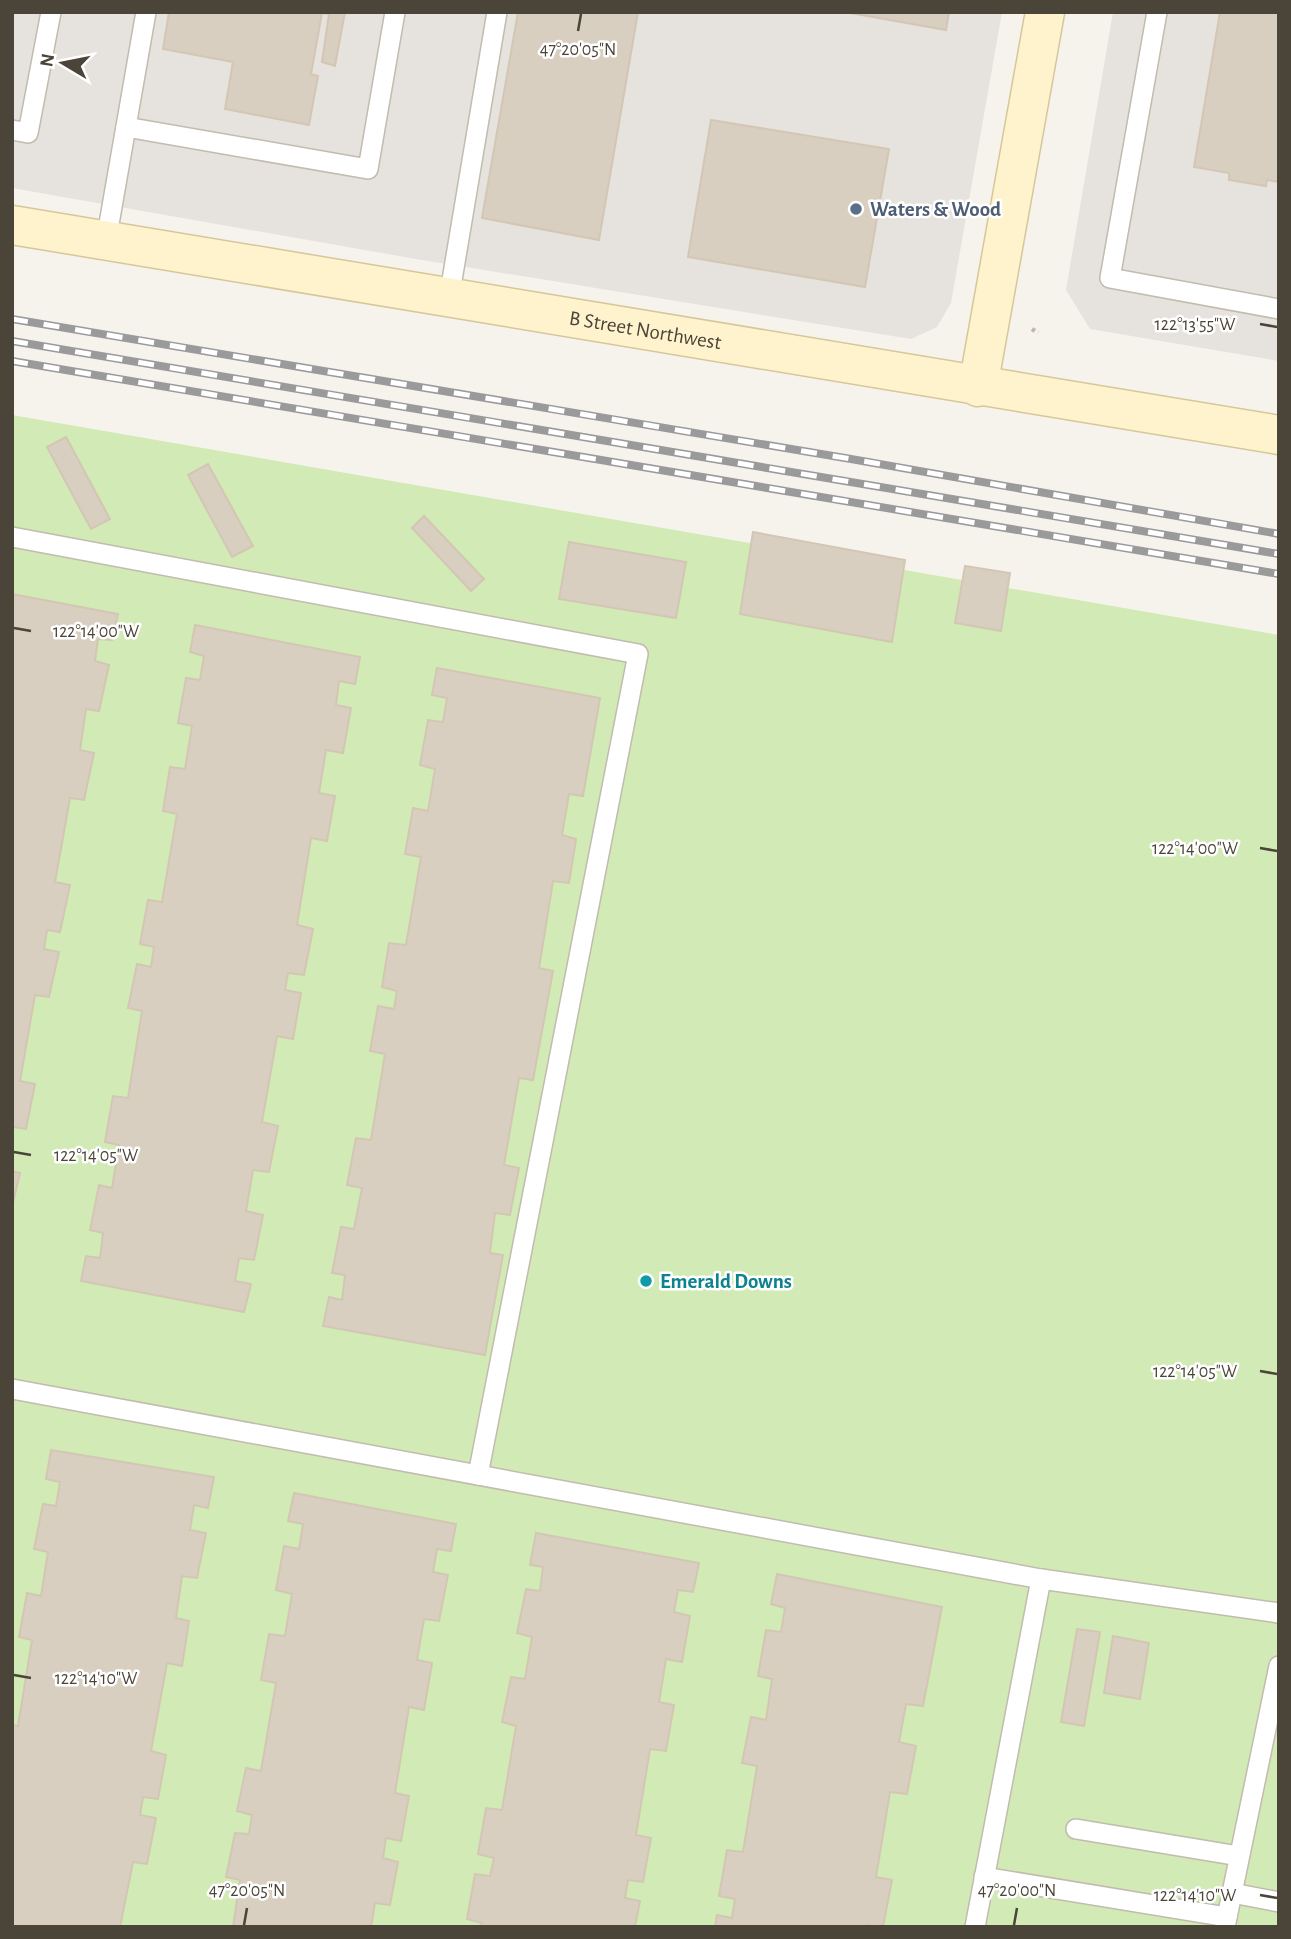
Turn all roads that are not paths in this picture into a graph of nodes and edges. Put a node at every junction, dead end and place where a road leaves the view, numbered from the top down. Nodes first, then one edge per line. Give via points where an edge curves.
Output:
1 (51, 12) edge
2 (146, 12) edge
3 (395, 12) edge
4 (497, 12) edge
5 (1045, 12) edge
6 (1157, 12) edge
7 (126, 127) junction
8 (12, 130) edge
9 (12, 225) edge
10 (106, 241) junction
11 (449, 298) junction
12 (1279, 309) edge
13 (978, 387) junction
14 (1279, 435) edge
15 (12, 537) edge
16 (12, 1389) edge
17 (478, 1475) junction
18 (1041, 1579) junction
19 (1279, 1613) edge
20 (1279, 1666) edge
21 (1076, 1829) dead end
22 (1239, 1856) junction
23 (984, 1877) junction
24 (1231, 1893) junction
25 (1279, 1902) edge
26 (1226, 1922) edge
27 (975, 1927) edge

1 - 8 lane via 28,133
2 - 7 lane
3 - 7 lane via 368,169
4 - 11 lane
5 - 13 street
6 - 12 lane via 1110,278
7 - 10 lane
9 - 10 street, B Street Northwest
10 - 11 street, B Street Northwest
11 - 13 street, B Street Northwest
13 - 14 street, B Street Northwest
15 - 17 lane via 638,654
16 - 17 lane
17 - 18 lane
18 - 19 lane
18 - 23 lane
20 - 22 lane
21 - 22 lane
22 - 24 lane
23 - 26 lane
23 - 27 lane
24 - 25 lane
24 - 26 lane

